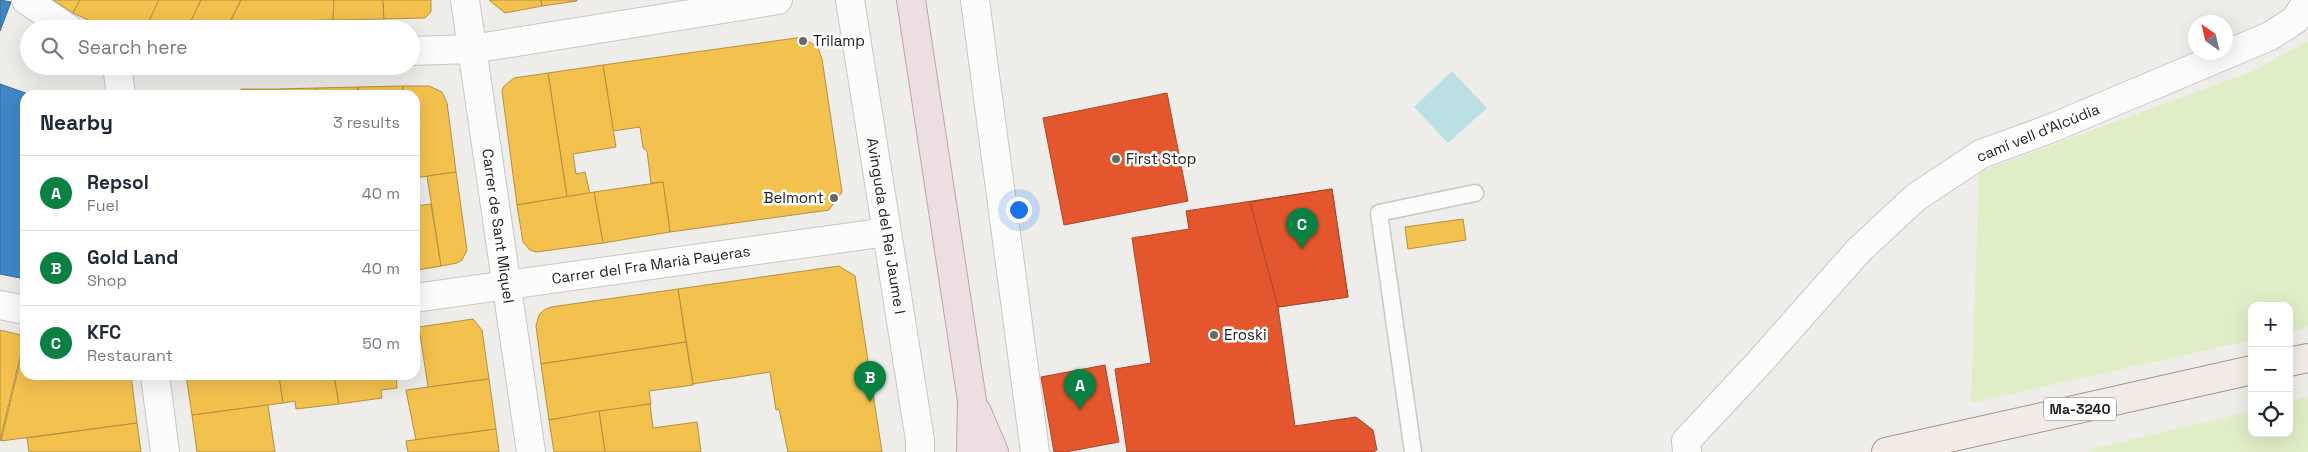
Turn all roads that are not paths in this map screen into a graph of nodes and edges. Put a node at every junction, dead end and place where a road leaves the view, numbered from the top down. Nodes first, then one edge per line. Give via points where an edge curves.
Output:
1 (26, 0) edge
2 (465, 0) edge
3 (778, 0) edge
4 (850, 0) edge
5 (911, 0) edge
6 (975, 0) edge
7 (2308, 0) edge
8 (56, 20) edge
9 (472, 49) junction
10 (420, 51) edge
11 (118, 75) edge
12 (120, 90) edge
13 (1474, 193) dead end
14 (887, 232) junction
15 (507, 285) junction
16 (420, 297) edge
17 (0, 305) edge
18 (20, 309) edge
19 (2308, 358) edge
20 (2293, 361) edge
21 (2248, 371) edge
22 (156, 380) edge
23 (972, 401) junction
24 (1686, 446) edge
25 (1902, 451) edge
26 (165, 452) edge
27 (532, 452) edge
28 (920, 452) edge
29 (971, 452) edge
30 (994, 452) edge
31 (1035, 452) edge
32 (1413, 452) edge

1 - 8 street
2 - 9 street, Carrer de Sant Miquel
3 - 9 street
4 - 14 street, Avinguda del Rei Jaume I
5 - 23 highway
6 - 31 street
7 - 24 street, camí vell d'Alcúdia via 2294,20 2270,36 2052,128 1980,154 1916,197 1859,250
9 - 10 street
9 - 15 street, Carrer de Sant Miquel
11 - 12 street
13 - 32 lane via 1380,213
14 - 15 street, Carrer del Fra Marià Payeras
14 - 28 street, Avinguda del Rei Jaume I
15 - 16 street, Carrer del Fra Marià Payeras
15 - 27 street, Carrer de Sant Miquel
17 - 18 street
19 - 20 main road
21 - 25 main road, Ma-3240
22 - 26 street
23 - 29 highway
23 - 30 highway

